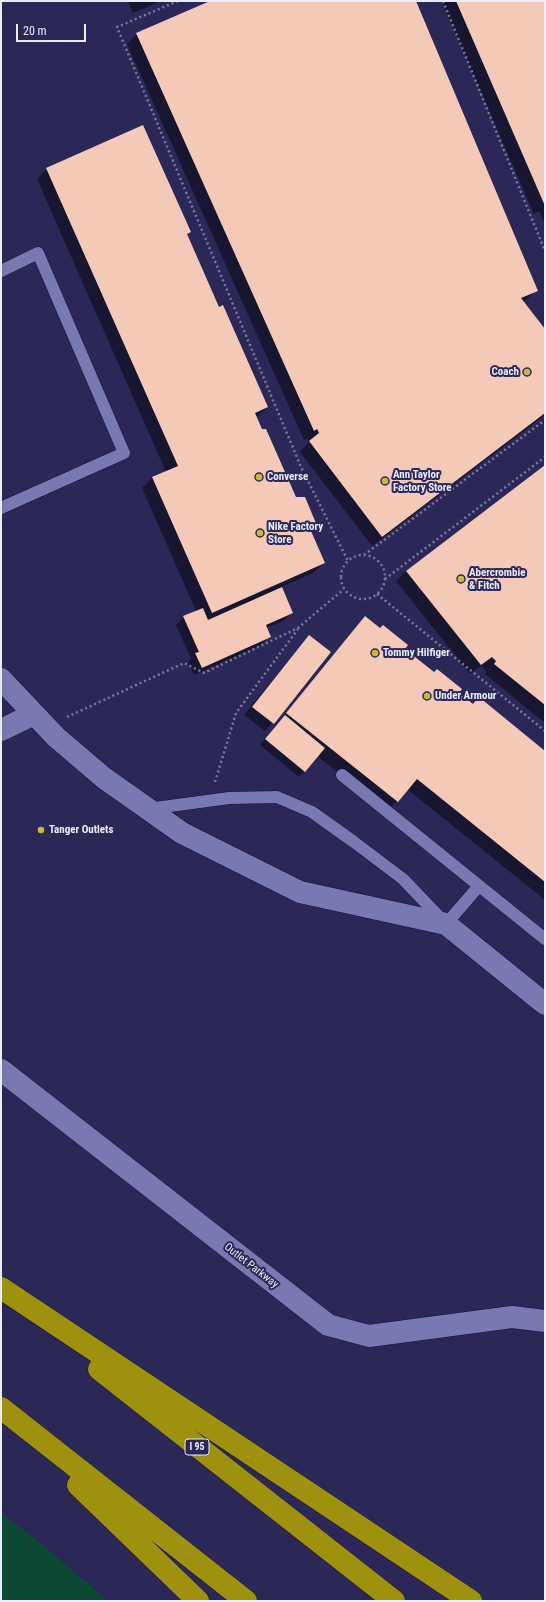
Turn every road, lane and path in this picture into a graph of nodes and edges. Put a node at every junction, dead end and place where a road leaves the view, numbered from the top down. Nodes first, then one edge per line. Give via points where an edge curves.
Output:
1 (178, 1) edge
2 (443, 1) edge
3 (545, 251) edge
4 (1, 271) edge
5 (545, 420) edge
6 (545, 457) edge
7 (1, 508) edge
8 (364, 555) junction
9 (348, 560) junction
10 (385, 579) junction
11 (344, 589) junction
12 (377, 594) junction
13 (298, 628) junction
14 (1, 679) edge
15 (40, 720) junction
16 (1, 730) edge
17 (545, 731) edge
18 (342, 775) dead end
19 (209, 800) junction
20 (147, 809) junction
21 (479, 886) junction
22 (446, 924) junction
23 (545, 939) edge
24 (545, 1004) edge
25 (1, 1070) edge
26 (1, 1288) edge
27 (1, 1292) edge
28 (545, 1321) edge
29 (1, 1409) edge
30 (198, 1601) edge
31 (246, 1601) edge
32 (394, 1601) edge
33 (471, 1601) edge

1 - 9 path via 117,27 301,467
2 - 3 path
4 - 7 lane via 38,253 124,453
5 - 8 path
6 - 10 path
8 - 9 path
8 - 10 path via 373,557 380,563
9 - 11 path via 340,574
10 - 12 path
11 - 12 path via 359,599 369,599
11 - 13 path
12 - 17 path
13 - 15 path via 204,672 184,663
13 - 19 path via 236,713
14 - 15 street
15 - 16 street
15 - 20 street via 104,778
18 - 21 lane
19 - 20 lane
19 - 22 lane via 277,797 312,812 403,879
20 - 22 street via 182,833 300,892
21 - 22 lane
21 - 23 lane
22 - 24 street
25 - 28 street, Outlet Parkway via 328,1325 369,1336 512,1316
26 - 33 highway
27 - 32 highway, I 95
29 - 30 highway
29 - 31 highway

